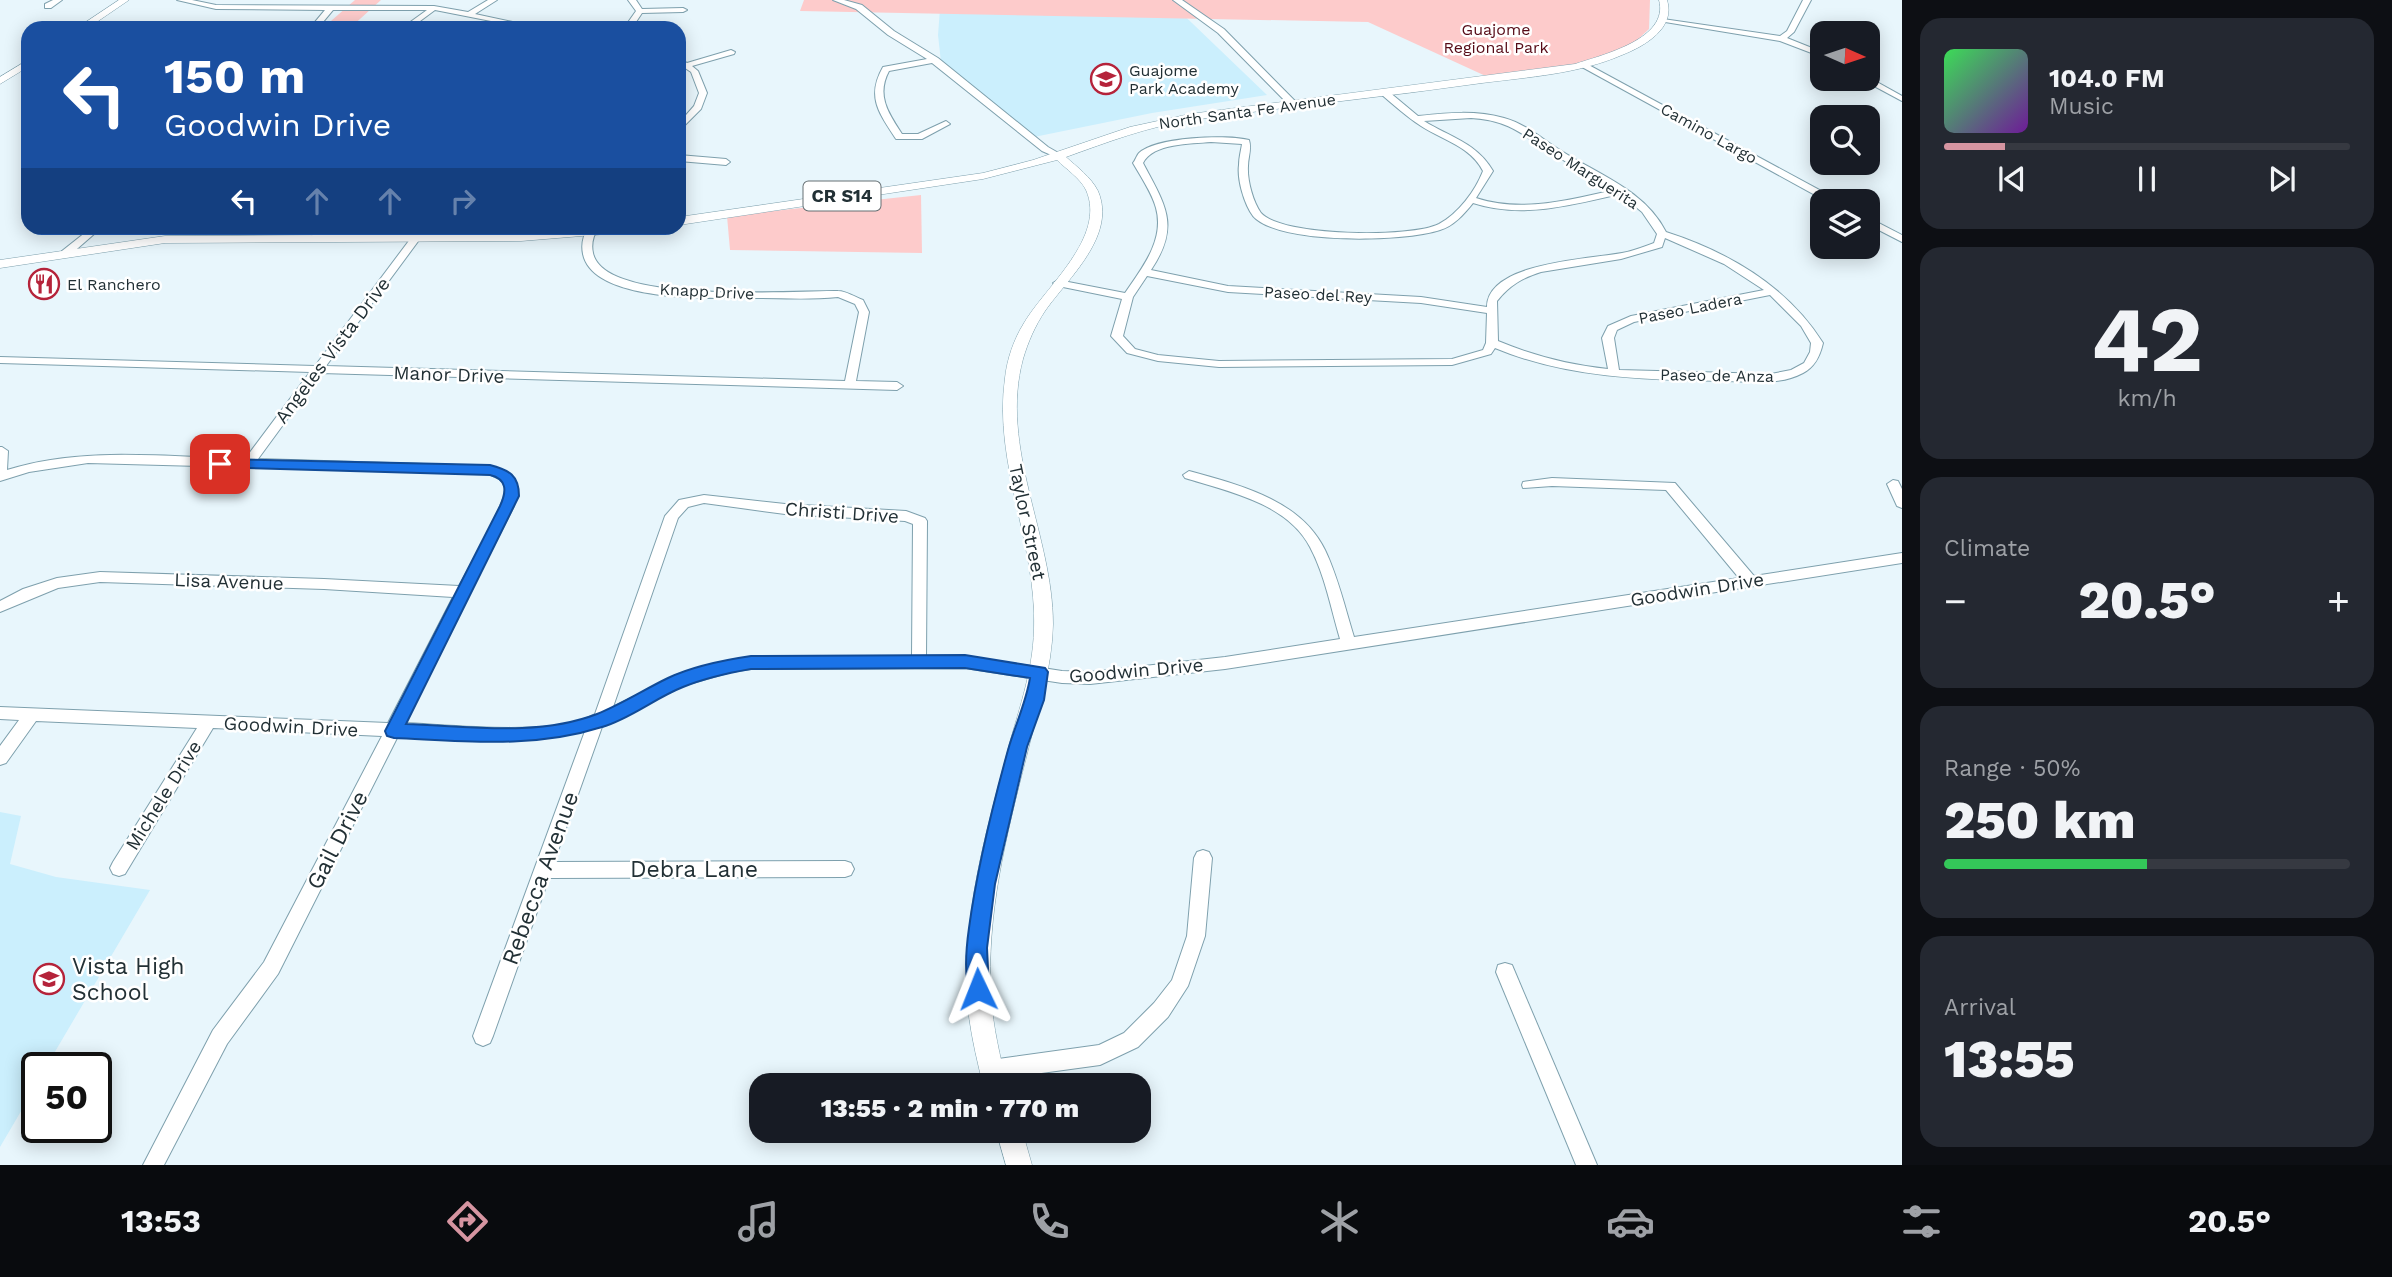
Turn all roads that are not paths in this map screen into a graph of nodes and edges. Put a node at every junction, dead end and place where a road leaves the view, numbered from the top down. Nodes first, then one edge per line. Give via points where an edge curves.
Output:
1 (58, 0) edge
2 (125, 0) edge
3 (181, 0) edge
4 (493, 0) edge
5 (632, 0) edge
6 (837, 0) edge
7 (1177, 0) edge
8 (1663, 0) edge
9 (1807, 0) edge
10 (48, 6) dead end
11 (332, 6) junction
12 (434, 8) junction
13 (683, 10) dead end
14 (640, 11) junction
15 (470, 14) junction
16 (1663, 20) junction
17 (93, 21) edge
18 (320, 21) edge
19 (417, 21) edge
20 (504, 21) edge
21 (633, 21) edge
22 (1782, 39) junction
23 (1810, 50) edge
24 (731, 52) dead end
25 (935, 60) junction
26 (686, 62) edge
27 (686, 65) edge
28 (1585, 65) junction
29 (21, 68) edge
30 (0, 81) edge
31 (1880, 87) edge
32 (1385, 93) junction
33 (1902, 99) edge
34 (1293, 104) junction
35 (1417, 119) junction
36 (686, 120) edge
37 (946, 124) dead end
38 (1058, 155) junction
39 (686, 159) edge
40 (726, 162) dead end
41 (1811, 189) edge
42 (1620, 191) junction
43 (1470, 199) junction
44 (686, 220) edge
45 (1880, 227) edge
46 (1662, 234) junction
47 (88, 235) edge
48 (254, 235) edge
49 (393, 235) edge
50 (446, 235) edge
51 (590, 235) edge
52 (417, 236) junction
53 (1902, 239) edge
54 (66, 253) junction
55 (0, 264) edge
56 (1145, 272) junction
57 (1058, 283) junction
58 (1772, 292) junction
59 (1128, 297) junction
60 (1492, 311) junction
61 (1492, 343) junction
62 (0, 360) edge
63 (317, 370) junction
64 (1614, 371) junction
65 (850, 384) junction
66 (897, 386) dead end
67 (2, 451) dead end
68 (247, 465) junction
69 (1189, 475) dead end
70 (0, 477) edge
71 (1893, 484) dead end
72 (1528, 485) dead end
73 (1902, 503) edge
74 (672, 516) joint
75 (1902, 558) edge
76 (1750, 581) junction
77 (464, 592) junction
78 (0, 607) edge
79 (1348, 642) junction
80 (919, 661) junction
81 (1039, 672) junction
82 (0, 713) edge
83 (32, 715) junction
84 (598, 720) junction
85 (208, 723) junction
86 (394, 731) junction
87 (0, 758) edge
88 (1203, 858) dead end
89 (119, 867) dead end
90 (845, 869) dead end
91 (544, 870) junction
92 (1505, 972) dead end
93 (483, 1036) dead end
94 (992, 1073) edge
95 (1016, 1073) edge
96 (1013, 1143) edge
97 (153, 1165) edge
98 (1019, 1165) edge
99 (1587, 1165) edge

1 - 10 street
2 - 17 main road
3 - 11 street via 216,7
4 - 15 street
5 - 14 street
6 - 25 street via 859,7
7 - 34 street via 1221,31
8 - 16 main road
9 - 22 street
11 - 12 street
11 - 18 street
12 - 15 street
12 - 19 street
13 - 14 street
14 - 21 street
15 - 20 street
16 - 22 street
16 - 28 main road, North Santa Fe Avenue / CR S14 via 1637,45
22 - 23 street
24 - 26 street
25 - 37 street via 886,69 877,96 899,137 919,137
25 - 38 street
27 - 36 street via 694,71 703,93
28 - 32 main road, North Santa Fe Avenue / CR S14
28 - 41 street, Camino Largo
29 - 30 main road
31 - 33 street
32 - 34 main road, North Santa Fe Avenue / CR S14
32 - 35 street
34 - 38 main road, North Santa Fe Avenue / CR S14 via 1163,122
35 - 42 street, Paseo Marguerita via 1476,115 1506,121
35 - 43 street via 1466,145 1483,160 1488,171
38 - 44 main road, North Santa Fe Avenue / CR S14 via 983,176
38 - 57 main road, Taylor Street via 1080,174 1097,209 1092,235
39 - 40 street
42 - 43 street via 1536,209
42 - 46 street, Paseo Marguerita via 1654,218
43 - 56 street via 1454,218 1437,228 1360,235 1295,233 1269,225 1257,215 1243,171 1246,142 1225,138 1155,149 1143,154 1138,163 1161,207 1163,230
45 - 53 street
46 - 58 street, Paseo de Anza via 1719,257
46 - 60 street via 1658,245 1640,254 1519,277 1492,300
47 - 54 street
48 - 54 main road
49 - 52 main road
50 - 52 main road
51 - 65 street, Knapp Drive via 590,263 618,282 696,294 839,294 859,302 864,312
52 - 63 street, Angeles Vista Drive
54 - 55 main road
56 - 59 street
56 - 60 street, Paseo del Rey via 1227,289 1421,300
57 - 59 street
57 - 81 main road, Taylor Street via 1023,338 1011,390 1012,446 1043,584
58 - 64 street, Paseo Ladera via 1631,319 1612,328 1608,338
58 - 64 street, Paseo de Anza via 1795,312 1817,344 1812,361 1792,375
59 - 61 street via 1117,336 1131,351 1158,358 1219,364 1441,363 1487,352
60 - 61 street
61 - 64 street, Paseo de Anza via 1540,360
62 - 63 street, Manor Drive
63 - 65 street, Manor Drive
63 - 68 street, Angeles Vista Drive
65 - 66 street, Manor Drive
67 - 70 street
68 - 70 street via 88,459
68 - 77 street, Gail Drive via 505,474 512,483 512,496
69 - 79 street via 1252,493 1298,524 1314,541
71 - 73 street
72 - 76 street via 1670,486
74 - 80 street, Christi Drive via 684,503 704,499 906,516 920,521
74 - 84 street, Rebecca Avenue
75 - 76 street, Goodwin Drive
76 - 79 street, Goodwin Drive
77 - 78 street, Lisa Avenue via 100,577 57,583
77 - 86 street, Gail Drive
79 - 81 street, Goodwin Drive via 1225,663 1090,678
80 - 81 street, Goodwin Drive
80 - 84 street, Goodwin Drive via 731,666 678,681
81 - 94 main road, Taylor Street via 985,884 977,948 981,1027
82 - 83 street, Goodwin Drive
83 - 85 street, Goodwin Drive
83 - 87 street
84 - 86 street, Goodwin Drive via 526,735
84 - 91 street, Rebecca Avenue
85 - 86 street, Goodwin Drive
85 - 89 street, Michele Drive
86 - 97 street, Gail Drive via 271,968 219,1037
88 - 95 street via 1196,936 1179,986 1161,1010 1131,1040 1100,1055
90 - 91 street, Debra Lane
91 - 93 street, Rebecca Avenue
92 - 99 street
96 - 98 main road

